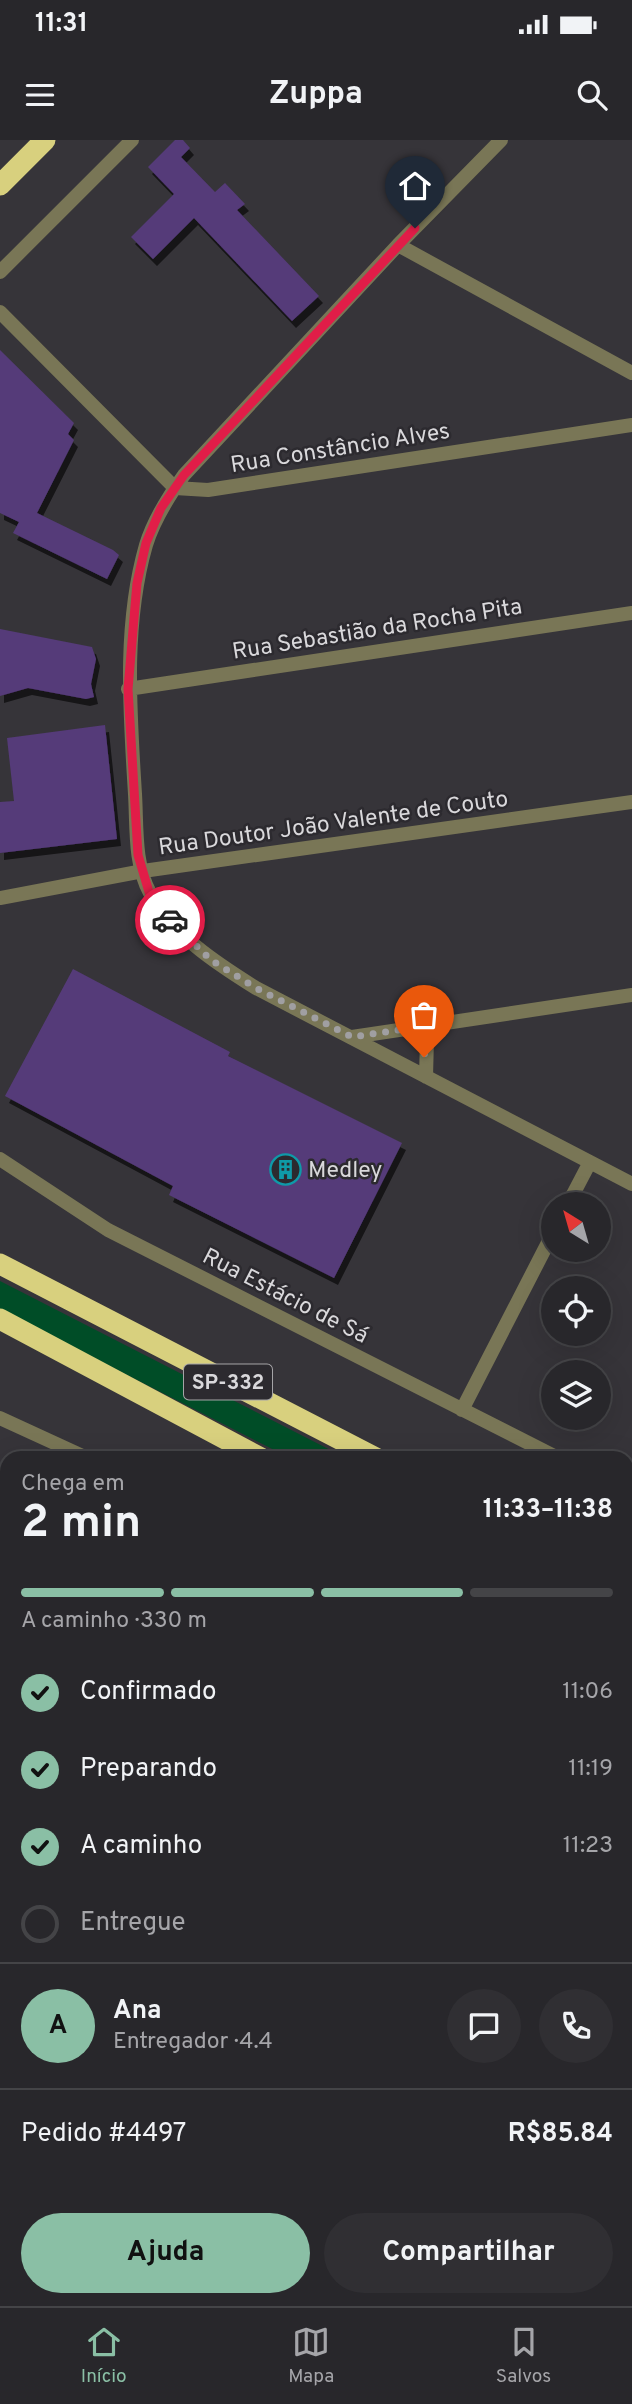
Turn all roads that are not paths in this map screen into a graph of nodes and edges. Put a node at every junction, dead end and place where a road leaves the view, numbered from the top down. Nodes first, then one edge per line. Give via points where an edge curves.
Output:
1 (45, 140) edge
2 (132, 140) edge
3 (501, 140) edge
4 (2, 183) edge
5 (398, 245) junction
6 (0, 272) edge
7 (0, 312) edge
8 (632, 373) edge
9 (632, 425) edge
10 (175, 488) junction
11 (632, 612) edge
12 (128, 689) junction
13 (632, 802) edge
14 (143, 872) junction
15 (0, 898) edge
16 (632, 995) edge
17 (439, 1024) junction
18 (352, 1037) junction
19 (426, 1077) junction
20 (0, 1159) edge
21 (590, 1162) junction
22 (632, 1184) edge
23 (574, 1192) edge
24 (0, 1251) edge
25 (541, 1256) edge
26 (0, 1265) edge
27 (80, 1307) junction
28 (0, 1319) edge
29 (0, 1338) edge
30 (462, 1410) junction
31 (170, 1412) junction
32 (0, 1418) edge
33 (72, 1451) edge
34 (247, 1451) edge
35 (362, 1451) edge
36 (544, 1451) edge

1 - 4 highway
2 - 6 street
3 - 5 street
5 - 8 street
5 - 10 street
7 - 10 street
9 - 10 street, Rua Constâncio Alves via 208,490
10 - 12 street via 146,543
11 - 12 street, Rua Sebastião da Rocha Pita
12 - 14 street via 138,855
13 - 14 street, Rua Doutor João Valente de Couto
14 - 15 street, Rua Doutor João Valente de Couto
14 - 18 street via 149,892 177,930 211,960
16 - 17 street
17 - 18 street
17 - 19 street via 427,1038
18 - 19 street
19 - 21 street
20 - 30 street, Rua Estácio de Sá via 108,1230
21 - 22 street
21 - 23 street
24 - 27 highway
25 - 30 street
26 - 27 highway, SP-332
27 - 35 highway, SP-332
28 - 31 highway, SP-332
29 - 31 highway via 21,1343
30 - 36 street, Rua Estácio de Sá
31 - 34 highway, SP-332
32 - 33 street

